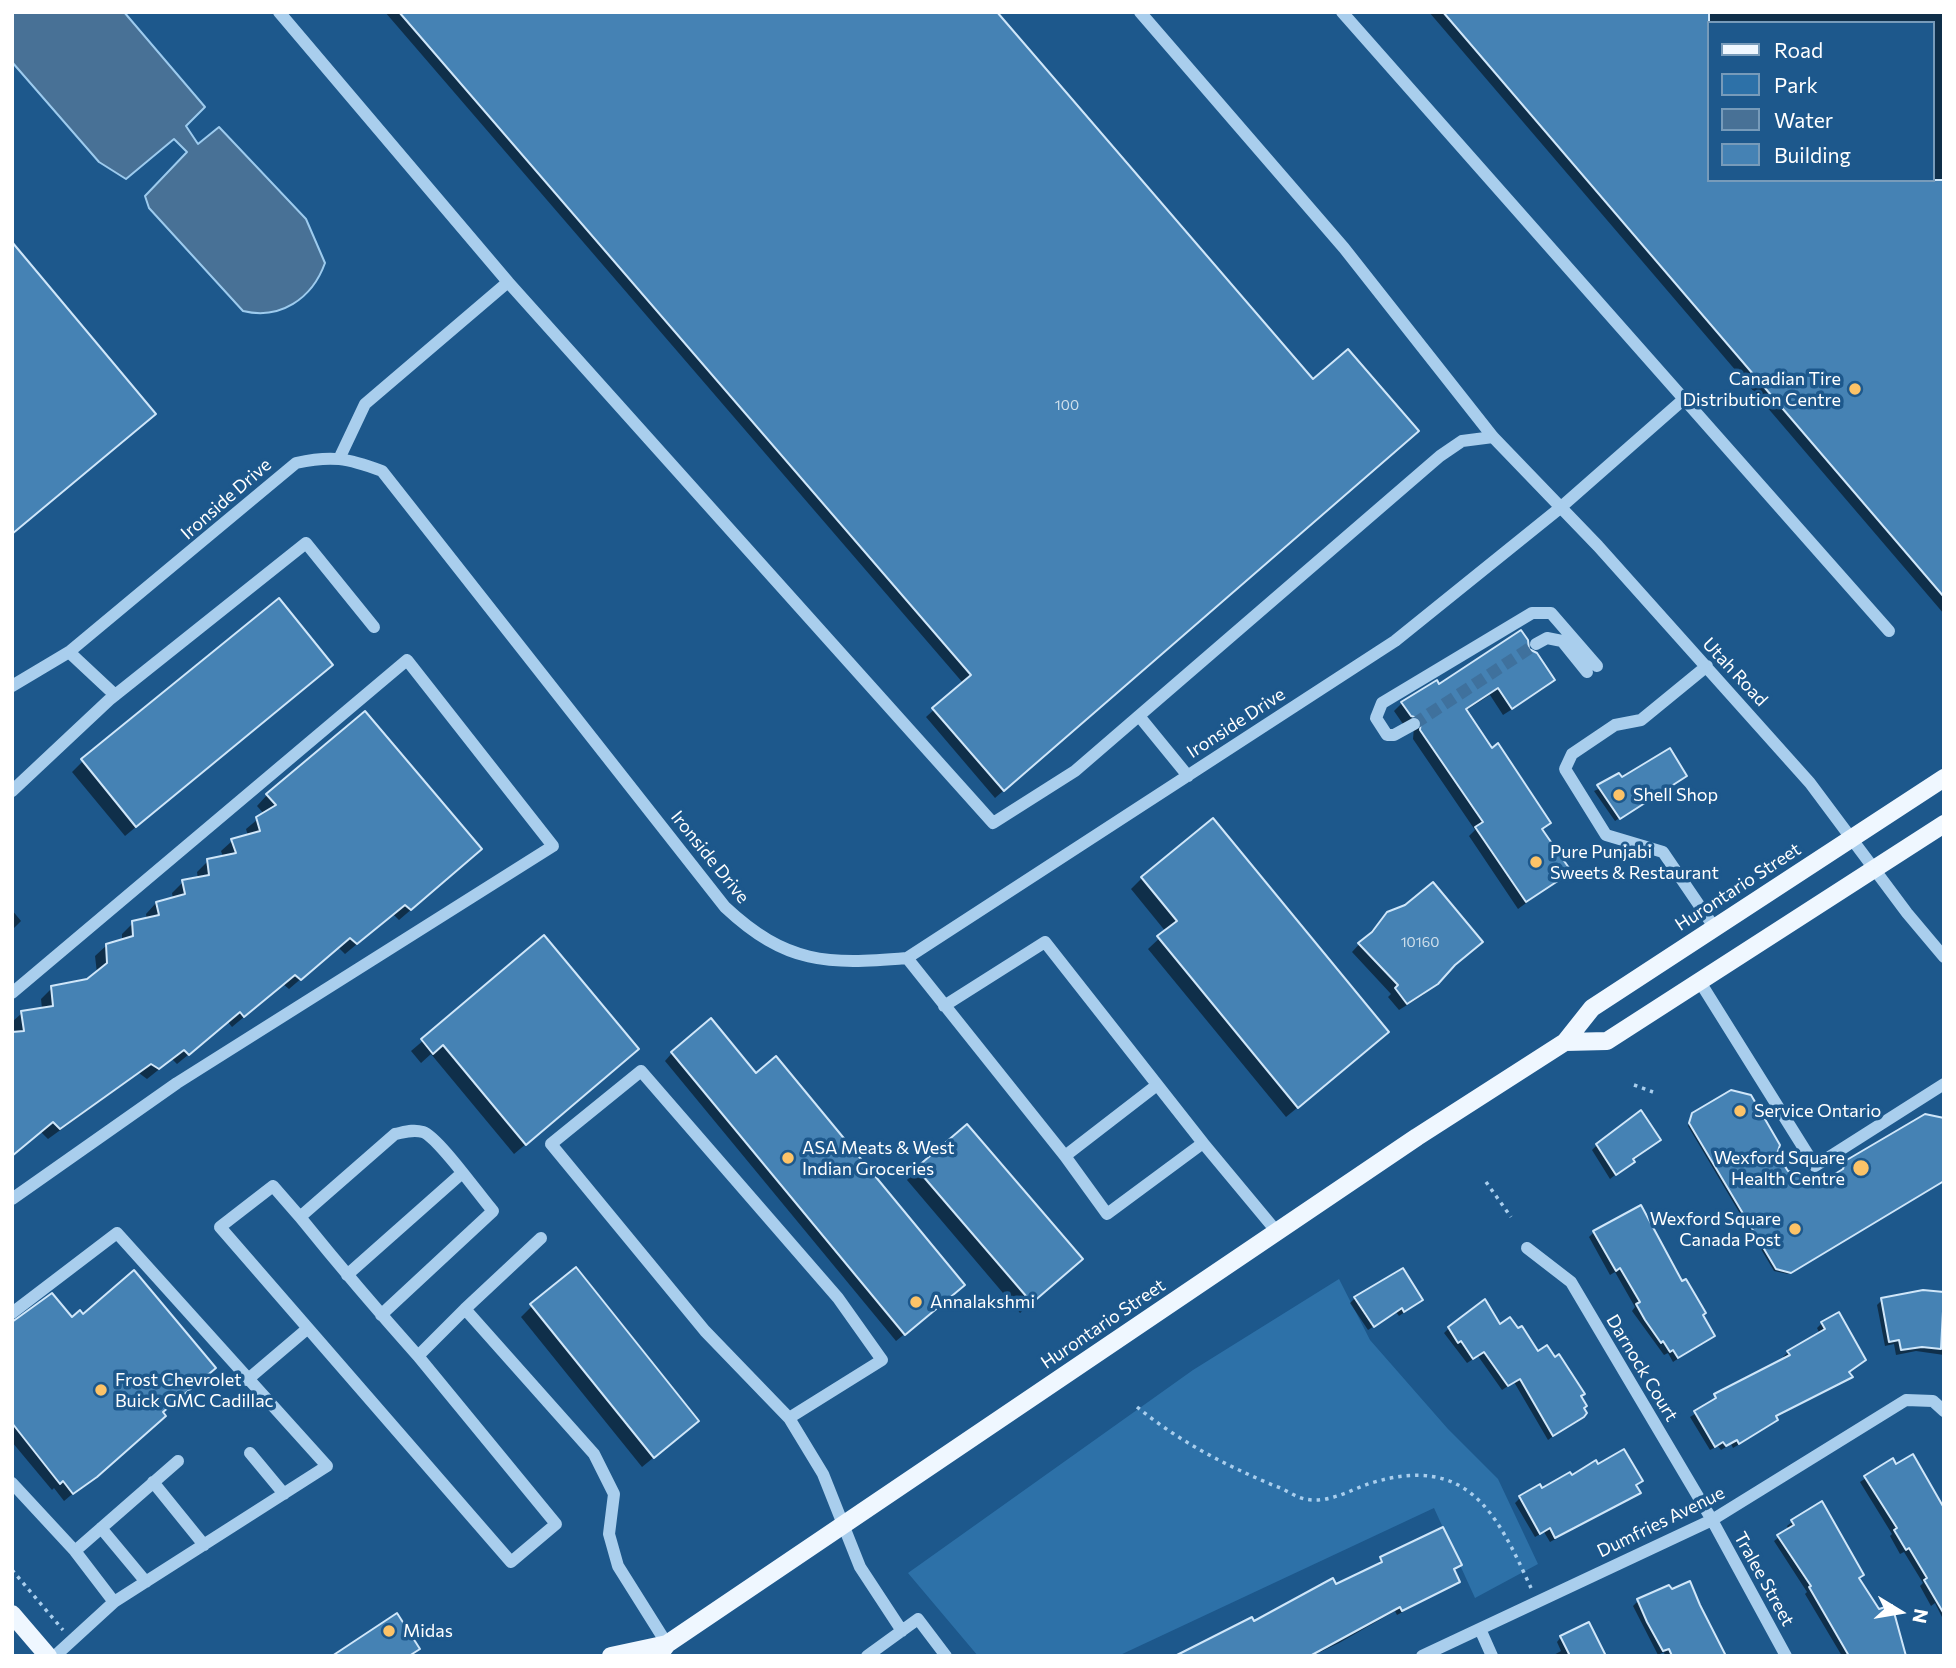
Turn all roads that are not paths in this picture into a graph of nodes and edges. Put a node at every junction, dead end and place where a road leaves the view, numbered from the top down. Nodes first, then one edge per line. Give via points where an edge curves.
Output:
1 (279, 12) edge
2 (1140, 12) edge
3 (1342, 12) edge
4 (508, 282) junction
5 (1684, 399) junction
6 (1493, 437) junction
7 (338, 458) junction
8 (1560, 508) junction
9 (374, 627) dead end
10 (1889, 631) dead end
11 (1536, 644) tunnel mouth
12 (69, 652) junction
13 (1707, 666) junction
14 (12, 686) edge
15 (116, 695) junction
16 (1139, 716) junction
17 (1413, 724) tunnel mouth
18 (1188, 776) junction
19 (1944, 778) edge
20 (12, 791) edge
21 (1944, 824) edge
22 (1851, 838) junction
23 (1874, 869) junction
24 (1714, 927) junction
25 (1944, 957) edge
26 (907, 958) junction
27 (1700, 982) junction
28 (12, 993) edge
29 (944, 1006) junction
30 (1566, 1042) junction
31 (1944, 1084) edge
32 (1157, 1085) junction
33 (1203, 1143) junction
34 (1065, 1156) junction
35 (461, 1174) junction
36 (12, 1199) edge
37 (300, 1217) junction
38 (1277, 1232) junction
39 (541, 1238) dead end
40 (1527, 1248) dead end
41 (347, 1275) junction
42 (466, 1309) junction
43 (12, 1313) edge
44 (381, 1314) junction
45 (307, 1329) junction
46 (418, 1356) junction
47 (247, 1380) junction
48 (1944, 1411) edge
49 (789, 1418) junction
50 (250, 1452) dead end
51 (178, 1461) dead end
52 (153, 1482) junction
53 (12, 1483) edge
54 (284, 1494) junction
55 (1712, 1520) junction
56 (843, 1523) junction
57 (101, 1528) junction
58 (204, 1545) junction
59 (75, 1550) junction
60 (146, 1582) junction
61 (114, 1602) junction
62 (12, 1614) edge
63 (1480, 1629) junction
64 (902, 1631) junction
65 (663, 1650) edge
66 (48, 1656) edge
67 (55, 1656) edge
68 (611, 1656) edge
69 (867, 1656) edge
70 (946, 1656) edge
71 (1422, 1656) edge
72 (1492, 1656) edge
73 (1786, 1656) edge

1 - 4 street
2 - 6 street, Utah Road via 1344,248
3 - 5 street
4 - 7 street via 365,404
4 - 16 street via 993,823 1075,771
5 - 8 street, Ironside Drive
5 - 10 street
6 - 8 street, Utah Road
6 - 16 street via 1462,441 1440,456
7 - 12 street, Ironside Drive via 325,456 296,463
7 - 26 street, Ironside Drive via 382,471 725,907 753,933 821,961
8 - 13 street, Utah Road
8 - 18 street, Ironside Drive via 1395,641
9 - 15 street via 306,543
11 - 17 street via 1547,638 1562,641 1592,669 1551,612 1532,613 1382,703 1376,718 1387,735
12 - 14 street, Ironside Drive
12 - 15 street
13 - 22 street, Utah Road via 1811,783
13 - 24 street via 1641,720 1615,725 1572,754 1565,769 1606,835 1664,852
15 - 20 street
16 - 18 street
18 - 26 street, Ironside Drive
19 - 22 main road, Hurontario Street
21 - 23 main road
22 - 23 street, Utah Road
22 - 24 main road, Hurontario Street
23 - 25 street, Utah Road
23 - 27 main road
24 - 30 main road, Hurontario Street via 1592,1008
26 - 29 street
27 - 30 main road via 1607,1041
27 - 31 street via 1815,1166
28 - 36 street via 407,660 553,846 177,1083
29 - 32 street via 1045,942
29 - 34 street
30 - 38 main road, Hurontario Street
32 - 33 street
32 - 34 street
33 - 34 street via 1107,1214
33 - 38 street
35 - 37 street via 425,1133 395,1134
35 - 41 street
35 - 44 street via 493,1210
37 - 41 street
37 - 45 street via 273,1186 220,1227
38 - 56 main road, Hurontario Street
39 - 42 street
40 - 55 street, Darnock Court via 1571,1282
41 - 44 street
42 - 46 street
42 - 65 street via 594,1454 614,1494 609,1534 618,1566
43 - 47 street via 117,1233
44 - 46 street
45 - 46 street via 511,1562 556,1524
45 - 47 street
47 - 54 street via 327,1466
48 - 55 street, Dumfries Avenue via 1933,1401 1906,1400
49 - 49 street via 882,1360 838,1298 641,1071 551,1144 741,1372
49 - 56 street via 823,1474
50 - 54 street
51 - 52 street
52 - 57 street
52 - 58 street
53 - 59 street
54 - 58 street
55 - 63 street, Dumfries Avenue
55 - 73 street, Tralee Street
56 - 64 street via 860,1567
56 - 65 main road, Hurontario Street
57 - 59 street
57 - 60 street
58 - 60 street
59 - 61 street
60 - 61 street
61 - 67 street
62 - 66 main road
63 - 71 street, Dumfries Avenue
63 - 72 street
64 - 69 street
64 - 70 street via 918,1619
65 - 68 main road, Hurontario Street

